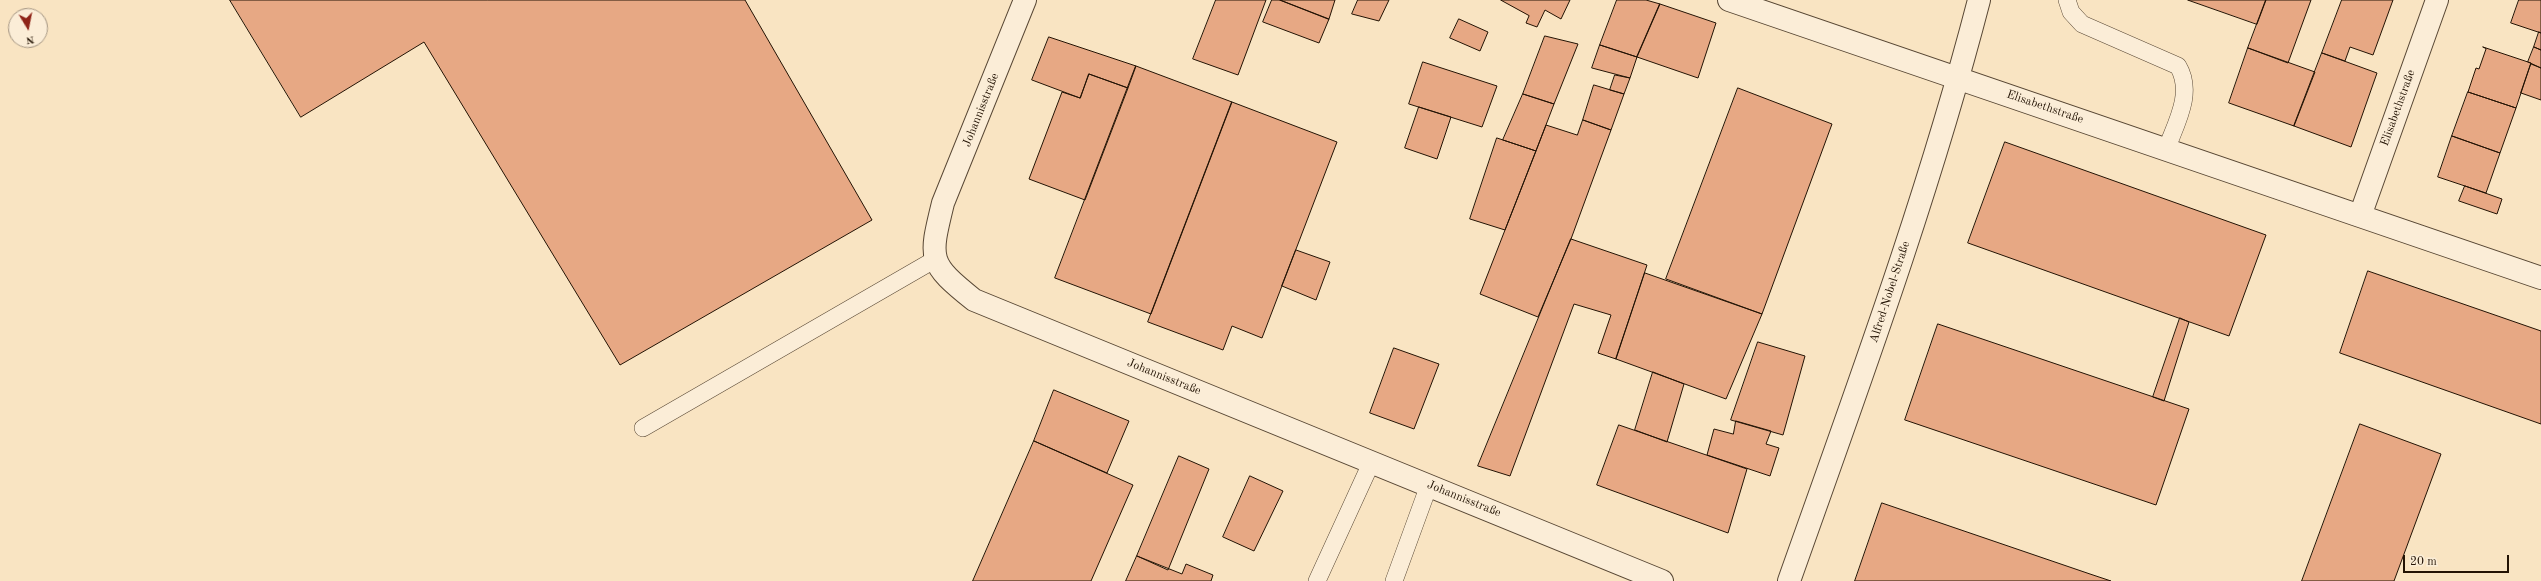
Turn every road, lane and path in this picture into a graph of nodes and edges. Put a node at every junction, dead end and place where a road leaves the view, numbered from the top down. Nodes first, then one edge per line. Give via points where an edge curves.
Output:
1 (1025, 0) edge
2 (1729, 0) edge
3 (1979, 0) edge
4 (2066, 0) edge
5 (2437, 0) edge
6 (1959, 77) junction
7 (2166, 150) junction
8 (2360, 216) junction
9 (934, 260) junction
10 (2541, 278) edge
11 (643, 428) dead end
12 (1372, 461) junction
13 (1429, 484) junction
14 (1317, 581) edge
15 (1394, 581) edge
16 (1662, 581) edge
17 (1789, 581) edge

1 - 9 street, Johannisstraße via 943,203 935,234
2 - 6 street, Elisabethstraße
3 - 6 street, Alfred-Nobel-Straße
4 - 7 lane via 2071,12 2082,24 2178,66 2185,78 2186,92
5 - 8 street, Elisabethstraße
6 - 7 street, Elisabethstraße
6 - 17 street, Alfred-Nobel-Straße via 1885,310
7 - 8 street, Elisabethstraße
8 - 10 street, Elisabethstraße
9 - 11 lane
9 - 12 street, Johannisstraße via 946,278 974,300
12 - 13 street, Johannisstraße
12 - 14 lane
13 - 15 lane
13 - 16 street, Johannisstraße

